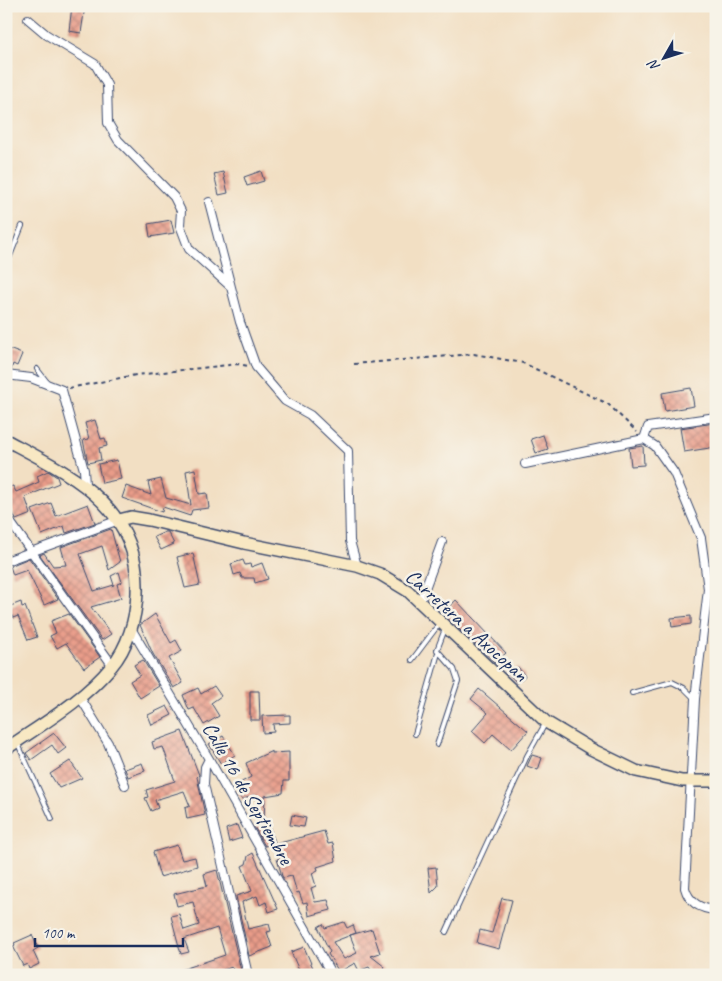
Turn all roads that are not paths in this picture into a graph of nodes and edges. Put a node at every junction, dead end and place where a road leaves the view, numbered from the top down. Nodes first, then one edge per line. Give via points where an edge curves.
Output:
1 (28, 19) dead end
2 (209, 202) dead end
3 (22, 226) dead end
4 (6, 266) edge
5 (230, 286) junction
6 (37, 369) dead end
7 (6, 375) edge
8 (59, 389) junction
9 (716, 417) edge
10 (644, 439) junction
11 (6, 440) edge
12 (525, 464) dead end
13 (85, 484) junction
14 (6, 516) edge
15 (119, 520) junction
16 (442, 542) dead end
17 (32, 552) junction
18 (6, 561) edge
19 (357, 566) junction
20 (420, 602) junction
21 (443, 625) junction
22 (132, 630) junction
23 (438, 653) junction
24 (412, 660) dead end
25 (113, 666) junction
26 (632, 693) dead end
27 (80, 697) junction
28 (695, 699) junction
29 (546, 722) junction
30 (415, 734) dead end
31 (17, 742) junction
32 (437, 745) dead end
33 (6, 749) edge
34 (209, 759) junction
35 (690, 781) junction
36 (716, 781) edge
37 (125, 785) dead end
38 (52, 819) dead end
39 (716, 910) edge
40 (446, 932) dead end
41 (248, 975) edge
42 (332, 975) edge

1 - 5 street via 95,64 107,85 108,123 118,140 174,197 181,211 180,225 189,249
2 - 5 street
3 - 4 lane
5 - 19 street via 256,367 285,401 310,415 348,451 350,541
6 - 8 lane via 44,380
7 - 8 street via 32,378
8 - 13 street via 84,470
9 - 10 street via 648,427
10 - 12 street
10 - 28 street via 655,446 674,473 701,538 708,589
11 - 13 main road
13 - 15 main road
14 - 17 street
15 - 17 street
15 - 19 main road, Carretera a Axocopan via 131,517 149,520
15 - 22 main road via 130,540 138,571
16 - 20 street
17 - 18 street
17 - 25 street
19 - 20 main road, Carretera a Axocopan via 380,574
20 - 21 main road, Carretera a Axocopan
21 - 23 lane
21 - 24 lane
21 - 29 main road, Carretera a Axocopan
22 - 25 main road
22 - 34 street, Calle 16 de Septiembre
23 - 30 lane
23 - 32 lane via 454,669 458,682
25 - 27 main road
26 - 28 lane via 672,682
27 - 31 main road
27 - 37 street via 108,743
28 - 35 street
29 - 35 main road, Carretera a Axocopan via 636,772
29 - 40 lane via 527,756
31 - 33 main road
31 - 38 lane
34 - 41 street via 204,784
34 - 42 street, Calle 16 de Septiembre
35 - 36 main road, Carretera a Axocopan
35 - 39 street via 685,888 695,904

